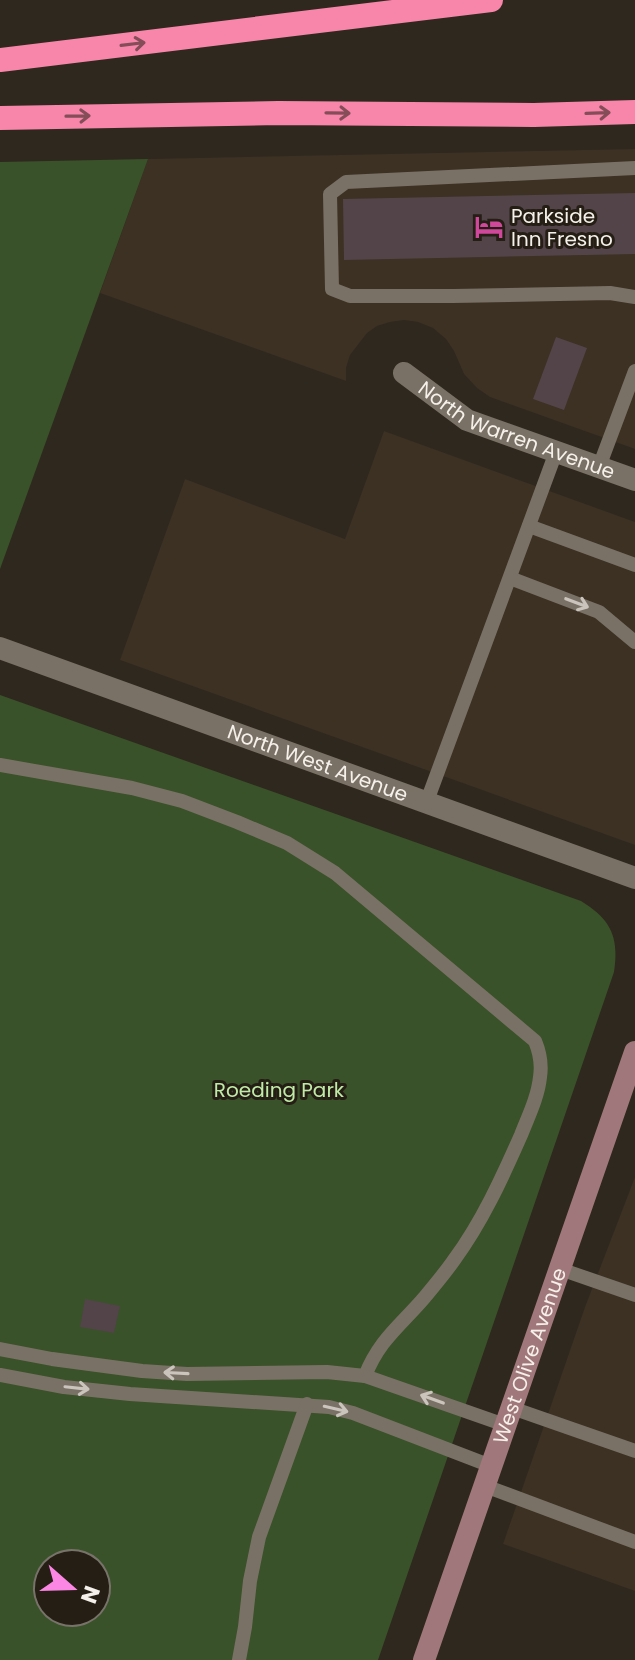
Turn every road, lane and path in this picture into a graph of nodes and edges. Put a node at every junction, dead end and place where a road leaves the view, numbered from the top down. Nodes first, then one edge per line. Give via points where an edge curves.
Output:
1 (491, 0) edge
2 (0, 60) edge
3 (635, 112) edge
4 (0, 118) edge
5 (635, 168) edge
6 (635, 297) edge
7 (635, 371) edge
8 (404, 373) dead end
9 (556, 452) junction
10 (599, 467) junction
11 (635, 480) edge
12 (529, 526) junction
13 (635, 565) edge
14 (510, 578) junction
15 (635, 642) edge
16 (0, 648) edge
17 (0, 765) edge
18 (427, 801) junction
19 (635, 878) edge
20 (635, 1052) edge
21 (560, 1269) junction
22 (635, 1295) edge
23 (0, 1349) edge
24 (0, 1375) edge
25 (365, 1376) junction
26 (307, 1404) junction
27 (509, 1416) junction
28 (635, 1451) edge
29 (488, 1476) junction
30 (635, 1542) edge
31 (239, 1660) edge
32 (424, 1660) edge

2 -> 1 highway
4 -> 3 highway
5 - 6 lane via 346,182 330,194 332,289 350,296
7 - 10 lane
8 - 9 street, North Warren Avenue via 467,420
9 - 10 street, North Warren Avenue
9 - 12 lane
10 - 11 street, North Warren Avenue
12 - 13 lane
12 - 14 lane
14 -> 15 lane via 599,612
14 - 18 lane
16 - 18 street, North West Avenue
17 - 25 lane via 182,801 287,843 335,873 535,1041 541,1054 540,1079 509,1161 455,1259 386,1338
18 - 19 street, North West Avenue
20 - 21 main road, West Olive Avenue
21 - 22 lane
21 - 27 main road, West Olive Avenue
25 -> 23 lane via 142,1371
24 -> 26 lane via 130,1394
27 -> 25 lane
26 -> 29 lane via 353,1413
26 - 31 lane via 259,1537
27 - 28 lane
27 - 29 main road, West Olive Avenue
29 - 30 lane
29 - 32 main road, West Olive Avenue

